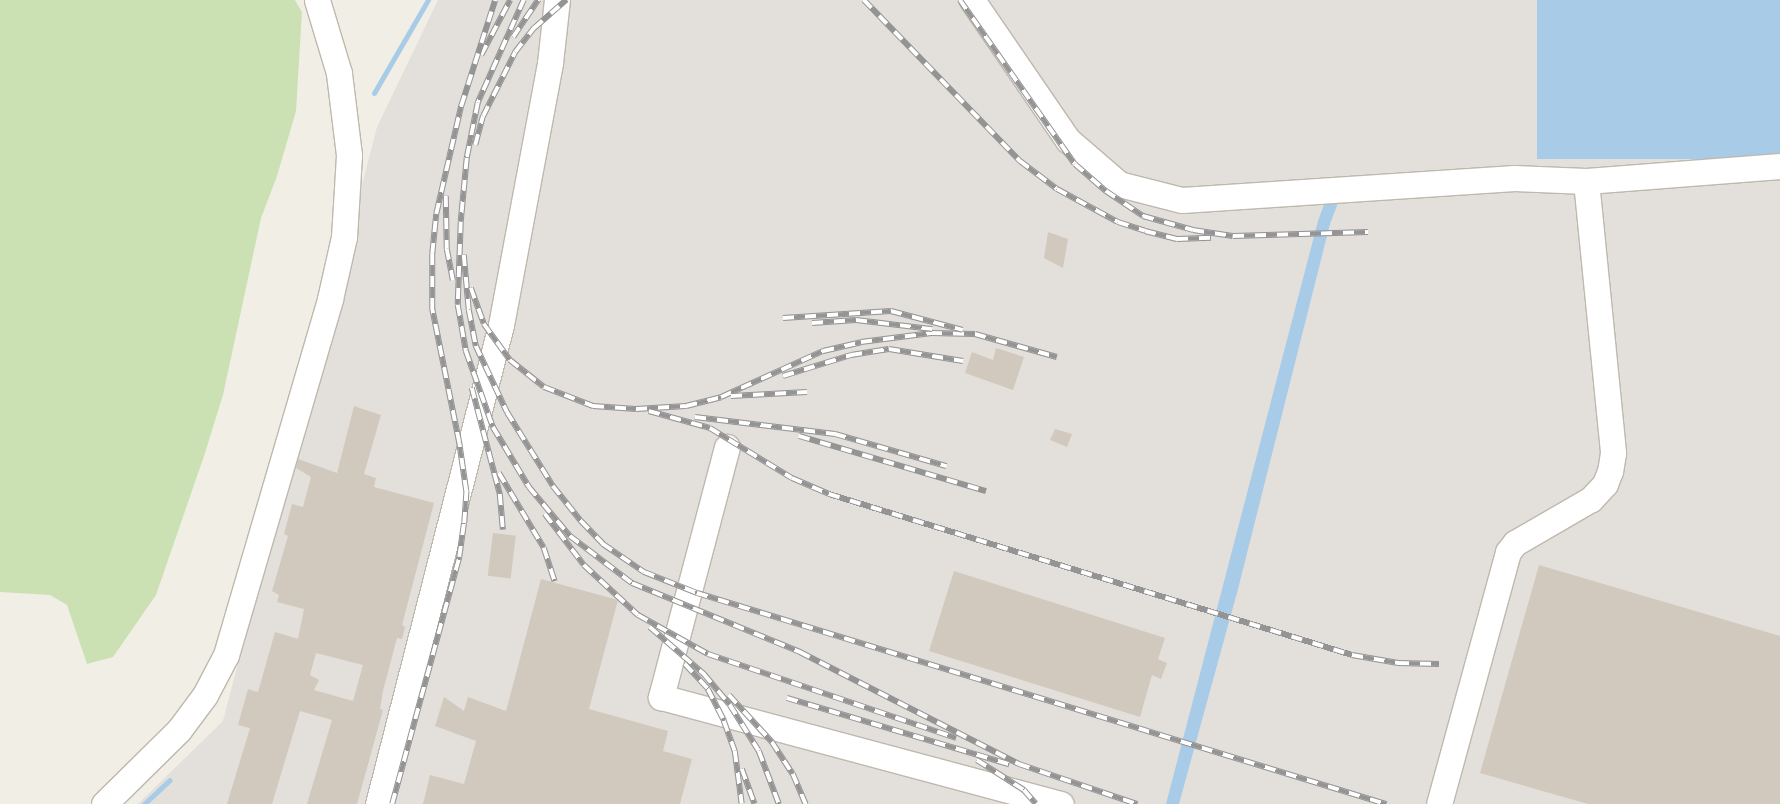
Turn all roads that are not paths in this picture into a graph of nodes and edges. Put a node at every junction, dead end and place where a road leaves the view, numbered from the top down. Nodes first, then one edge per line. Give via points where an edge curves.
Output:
1 (317, 0) edge
2 (556, 0) edge
3 (972, 0) edge
4 (1780, 166) edge
5 (1586, 181) junction
6 (727, 447) dead end
7 (104, 804) edge
8 (378, 804) edge
9 (1061, 804) edge
10 (1439, 804) edge

1 - 7 street via 338,73 349,155 344,236 326,315 226,655 205,695 179,730
2 - 8 street via 550,63 501,325
3 - 5 street via 1068,140 1119,184 1182,200 1514,178
4 - 5 street
5 - 10 street via 1613,453 1610,471 1591,499 1515,543 1508,552
6 - 9 street via 661,697

